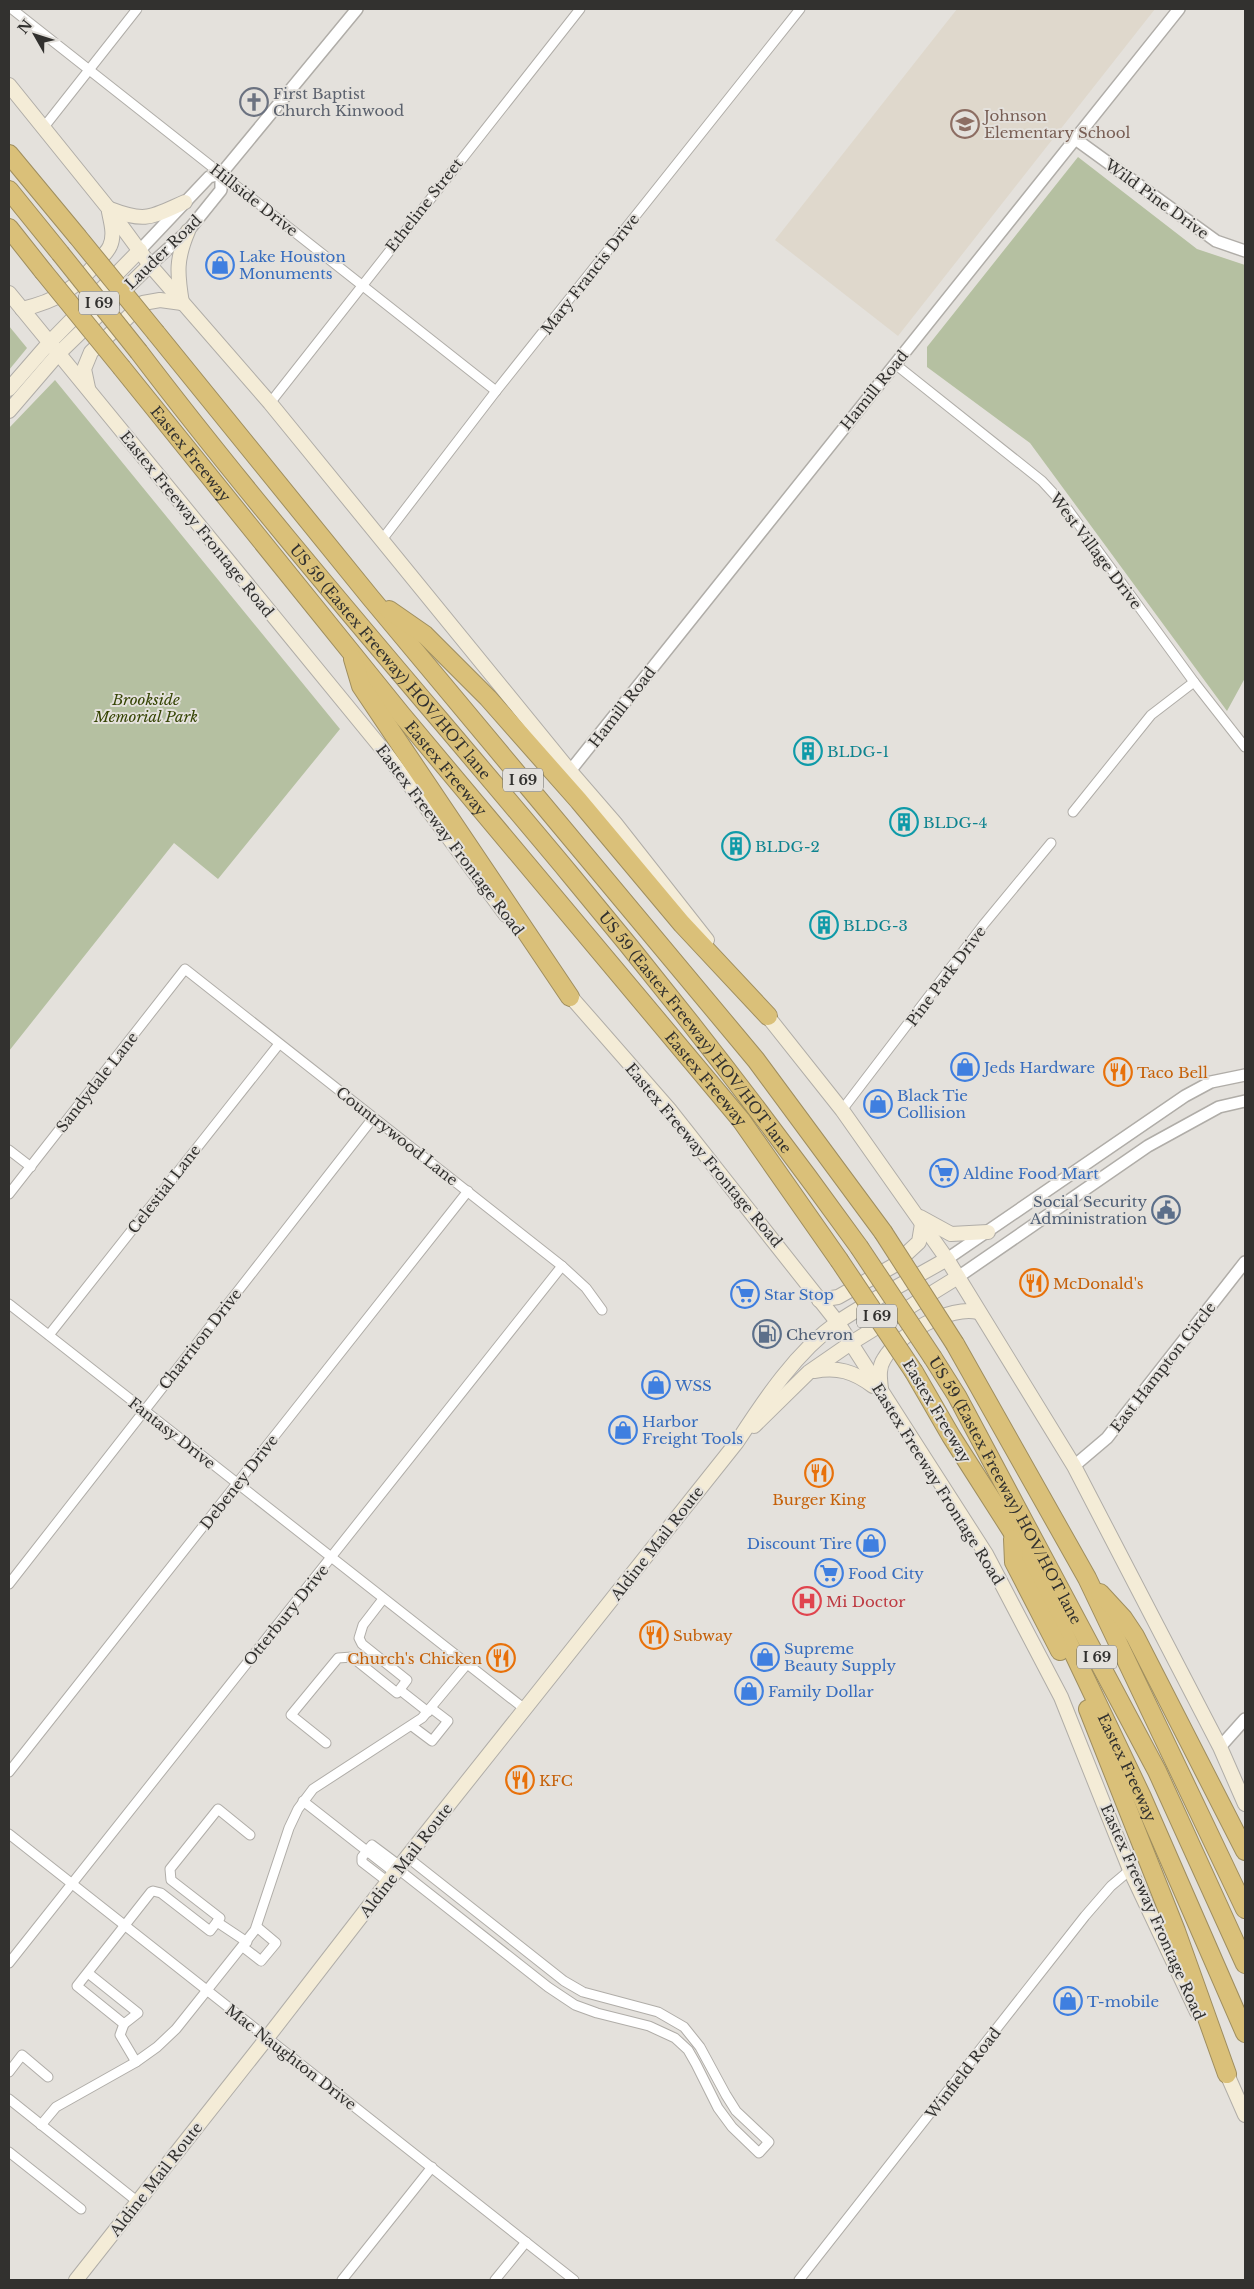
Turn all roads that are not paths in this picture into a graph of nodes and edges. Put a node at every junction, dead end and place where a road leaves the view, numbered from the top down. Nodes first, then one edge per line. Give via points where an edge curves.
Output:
1 (12, 9) edge
2 (136, 9) edge
3 (357, 9) edge
4 (580, 9) edge
5 (800, 9) edge
6 (1179, 9) edge
7 (89, 69) junction
8 (9, 85) edge
9 (44, 127) junction
10 (1074, 138) junction
11 (9, 154) edge
12 (221, 174) junction
13 (9, 190) edge
14 (184, 202) junction
15 (109, 208) junction
16 (9, 228) edge
17 (188, 231) junction
18 (140, 250) junction
19 (1245, 251) edge
20 (150, 265) junction
21 (361, 285) junction
22 (9, 293) edge
23 (182, 303) junction
24 (22, 309) junction
25 (53, 348) junction
26 (895, 364) junction
27 (9, 389) edge
28 (88, 391) junction
29 (496, 391) junction
30 (270, 404) junction
31 (9, 411) edge
32 (381, 541) junction
33 (370, 597) junction
34 (351, 651) junction
35 (1194, 682) junction
36 (1245, 747) edge
37 (570, 771) junction
38 (1073, 812) dead end
39 (1050, 842) dead end
40 (185, 969) joint
41 (570, 997) junction
42 (768, 1016) junction
43 (279, 1044) junction
44 (1245, 1075) edge
45 (1245, 1101) edge
46 (842, 1110) junction
47 (373, 1118) junction
48 (1134, 1132) junction
49 (1145, 1148) junction
50 (9, 1150) edge
51 (31, 1167) junction
52 (468, 1191) junction
53 (9, 1194) edge
54 (1026, 1205) junction
55 (919, 1219) junction
56 (1037, 1223) junction
57 (988, 1232) junction
58 (947, 1260) junction
59 (1245, 1262) edge
60 (562, 1266) junction
61 (958, 1277) junction
62 (819, 1300) junction
63 (9, 1304) edge
64 (602, 1310) dead end
65 (978, 1312) junction
66 (838, 1323) junction
67 (49, 1335) junction
68 (851, 1343) junction
69 (810, 1372) junction
70 (881, 1392) junction
71 (144, 1411) junction
72 (737, 1442) junction
73 (1074, 1466) junction
74 (238, 1485) junction
75 (1013, 1533) junction
76 (331, 1558) junction
77 (1088, 1578) junction
78 (9, 1584) edge
79 (383, 1599) junction
80 (362, 1644) junction
81 (352, 1657) junction
82 (467, 1664) junction
83 (400, 1690) junction
84 (430, 1710) junction
85 (526, 1710) junction
86 (1245, 1719) edge
87 (412, 1726) junction
88 (326, 1743) dead end
89 (1220, 1748) junction
90 (9, 1772) edge
91 (303, 1802) junction
92 (1245, 1804) edge
93 (9, 1834) edge
94 (250, 1836) dead end
95 (366, 1851) junction
96 (1245, 1851) edge
97 (397, 1869) junction
98 (1130, 1870) junction
99 (171, 1880) junction
100 (71, 1883) junction
101 (160, 1893) junction
102 (1245, 1909) edge
103 (217, 1922) junction
104 (125, 1925) junction
105 (257, 1927) junction
106 (245, 1944) junction
107 (9, 1963) edge
108 (1245, 1964) edge
109 (88, 1973) junction
110 (564, 1981) junction
111 (208, 1991) junction
112 (556, 1993) junction
113 (124, 2024) junction
114 (684, 2027) junction
115 (1245, 2033) edge
116 (267, 2038) junction
117 (675, 2038) junction
118 (136, 2062) junction
119 (9, 2072) edge
120 (1227, 2074) junction
121 (48, 2077) dead end
122 (9, 2099) edge
123 (1245, 2115) edge
124 (41, 2125) junction
125 (9, 2152) edge
126 (432, 2167) junction
127 (138, 2202) junction
128 (80, 2209) dead end
129 (526, 2242) junction
130 (76, 2280) edge
131 (342, 2280) edge
132 (495, 2280) edge
133 (574, 2280) edge
134 (800, 2280) edge

1 - 7 street, Hillside Drive
2 - 7 street
3 - 12 street, Lauder Road
4 - 21 street, Etheline Street
5 - 29 street, Mary Francis Drive
6 - 10 street, Hamill Road
7 - 9 street
7 - 12 street, Hillside Drive
8 - 9 main road
9 - 15 main road
10 - 19 street, Wild Pine Drive via 1216,241
10 - 26 street, Hamill Road
11 - 33 highway, I 69, bridge
12 - 14 street, Lauder Road via 209,177
12 - 17 street, Lauder Road via 221,190
12 - 21 street, Hillside Drive
13 - 108 highway, US 59 (Eastex Freeway) HOV/HOT lane / I 69, bridge via 217,455 637,955 790,1152 859,1247 971,1422 1157,1771
14 - 15 main road via 153,216 140,218
14 - 18 street, Lauder Road
15 - 18 main road
15 - 24 main road via 113,231 110,246 92,268 58,298
16 - 34 highway, Eastex Freeway / I 69, bridge
17 - 20 street, Lauder Road
17 - 23 main road via 178,261
18 - 20 main road
18 - 25 main road, Lauder Road
20 - 23 main road
20 - 25 main road, Lauder Road
21 - 29 street, Hillside Drive
21 - 30 street, Etheline Street
22 - 24 main road, Eastex Freeway Frontage Road
23 - 28 main road via 160,300 143,303 91,352 84,369
23 - 30 main road
24 - 25 main road, Eastex Freeway Frontage Road
25 - 27 main road, Lauder Road
25 - 28 main road, Eastex Freeway Frontage Road
25 - 31 main road, Lauder Road
26 - 35 street, West Village Drive via 1042,480 1066,507
26 - 37 street, Hamill Road
28 - 41 main road, Eastex Freeway Frontage Road via 388,756 455,849
29 - 32 street, Mary Francis Drive
30 - 32 main road
32 - 37 main road
33 - 42 highway via 425,635 488,698 579,800 682,924
33 - 77 highway, I 69, bridge via 756,1060 883,1232 955,1344
34 - 41 highway via 361,686
34 - 75 highway, Eastex Freeway / I 69, bridge via 741,1120 914,1372
35 - 36 street, West Village Drive
35 - 38 street via 1150,715
37 - 42 main road via 616,823
39 - 46 street, Pine Park Drive
40 - 43 street, Countrywood Lane
40 - 51 street, Sandydale Lane
41 - 62 main road, Eastex Freeway Frontage Road via 669,1109 783,1250
42 - 46 main road
43 - 47 street, Countrywood Lane
43 - 67 street, Celestial Lane
44 - 48 street via 1212,1082 1185,1096
45 - 49 street via 1219,1107
46 - 55 main road
47 - 52 street, Countrywood Lane
47 - 71 street, Charriton Drive
48 - 49 street
48 - 54 street
49 - 56 street
50 - 51 street
51 - 53 street, Sandydale Lane
52 - 60 street, Countrywood Lane
52 - 74 street, Debeney Drive
54 - 56 street
54 - 57 street
55 - 57 main road via 951,1234
55 - 58 main road
55 - 62 main road via 919,1242 893,1266 838,1297
56 - 61 street
57 - 58 street
58 - 61 main road
58 - 66 main road, Aldine Mail Route
59 - 73 street, East Hampton Circle via 1106,1438
60 - 64 street, Countrywood Lane via 586,1288
60 - 76 street, Otterbury Drive
61 - 65 main road
61 - 68 main road, Aldine Mail Route
62 - 66 main road, Eastex Freeway Frontage Road
63 - 67 street, Fantasy Drive
65 - 70 main road via 956,1311 933,1319 903,1339 884,1358 880,1371
65 - 73 main road
66 - 68 main road, Eastex Freeway Frontage Road
66 - 72 main road, Aldine Mail Route via 807,1349 765,1400
67 - 71 street, Fantasy Drive
68 - 69 main road, Aldine Mail Route
68 - 70 main road, Eastex Freeway Frontage Road
69 - 70 main road via 830,1369 858,1374
69 - 72 main road, Aldine Mail Route
70 - 98 main road, Eastex Freeway Frontage Road via 986,1554 1056,1689
71 - 74 street, Fantasy Drive
71 - 78 street, Charriton Drive
72 - 85 main road, Aldine Mail Route
73 - 89 main road
74 - 76 street, Fantasy Drive
74 - 90 street, Debeney Drive
75 - 115 highway, Eastex Freeway / I 69 via 1142,1797
75 - 120 highway via 1014,1562 1095,1726 1176,1931
76 - 79 street, Fantasy Drive
76 - 100 street, Otterbury Drive
77 - 96 highway via 1135,1636
77 - 102 highway, I 69
79 - 80 street via 360,1630 358,1638
79 - 82 street, Fantasy Drive
80 - 81 street
80 - 83 street via 407,1680
81 - 83 street via 397,1693
81 - 88 street via 335,1660 291,1716
82 - 84 street
82 - 85 street, Fantasy Drive
83 - 84 street
84 - 87 street
84 - 87 street via 448,1721 432,1741
85 - 97 main road, Aldine Mail Route
86 - 89 street
87 - 91 street via 319,1784
89 - 92 main road
91 - 95 street
91 - 105 street via 288,1828
93 - 100 street, Mac Naughton Drive
94 - 99 street via 218,1809 170,1868
95 - 97 street via 375,1847
95 - 97 street via 362,1862
97 - 110 street
97 - 112 street
97 - 116 main road, Aldine Mail Route
98 - 120 main road, Eastex Freeway Frontage Road
98 - 134 street, Winfield Road via 1085,1916
99 - 101 street
99 - 103 street via 220,1918
100 - 104 street, Mac Naughton Drive
100 - 107 street, Otterbury Drive
101 - 103 street via 210,1931
101 - 104 street via 151,1892
103 - 106 street
104 - 109 street
104 - 111 street, Mac Naughton Drive
105 - 106 street
105 - 106 street via 276,1943 261,1961
106 - 111 street
109 - 113 street via 77,1986
109 - 113 street via 138,2013
110 - 112 street
110 - 114 street via 582,1992 658,2012
111 - 116 street, Mac Naughton Drive
111 - 118 street via 167,2039
112 - 117 street via 597,2014 649,2026
113 - 118 street via 120,2035
114 - 117 street
114 - 117 street via 700,2047 736,2111 769,2142 759,2153 732,2127 688,2050
116 - 126 street, Mac Naughton Drive
116 - 127 main road, Aldine Mail Route
118 - 124 street via 56,2107
119 - 121 street via 22,2055
120 - 123 main road, Eastex Freeway Frontage Road
122 - 124 street
124 - 127 street
125 - 128 street
126 - 129 street, Mac Naughton Drive
126 - 131 street
127 - 130 main road, Aldine Mail Route
129 - 132 street
129 - 133 street, Mac Naughton Drive

